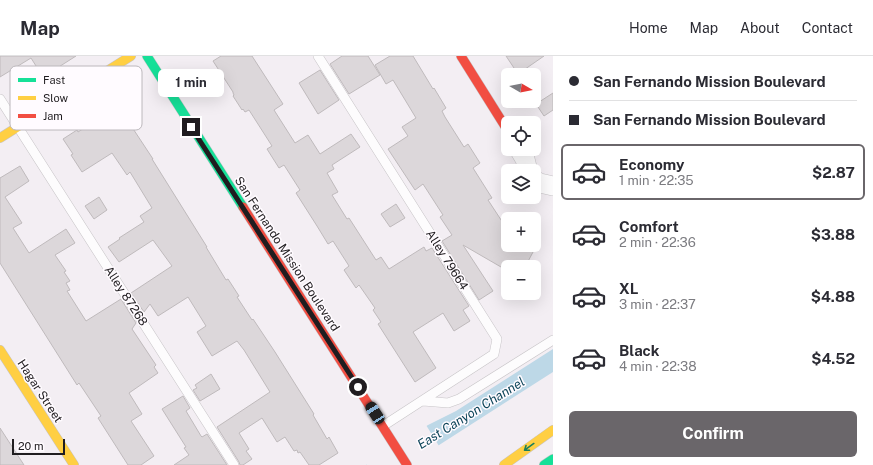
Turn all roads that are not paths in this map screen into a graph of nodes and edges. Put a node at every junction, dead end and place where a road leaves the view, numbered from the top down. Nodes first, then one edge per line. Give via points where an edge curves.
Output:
1 (131, 56) edge
2 (147, 56) edge
3 (318, 56) edge
4 (461, 56) edge
5 (115, 66) edge
6 (0, 99) edge
7 (10, 115) edge
8 (501, 120) edge
9 (13, 130) edge
10 (20, 130) edge
11 (0, 138) edge
12 (541, 183) edge
13 (553, 186) edge
14 (553, 340) edge
15 (0, 350) edge
16 (423, 401) junction
17 (383, 426) junction
18 (553, 430) edge
19 (553, 459) edge
20 (74, 465) edge
21 (234, 465) edge
22 (407, 465) edge
23 (504, 465) edge
24 (544, 465) edge

1 - 5 main road
2 - 17 main road, San Fernando Mission Boulevard
3 - 16 lane, Alley 79664 via 497,339 494,354
4 - 8 main road
6 - 7 lane, Alley 87268
9 - 11 main road
10 - 21 lane, Alley 87268
12 - 13 street
14 - 16 lane via 459,399 448,403
15 - 20 main road, Hagar Street
16 - 17 lane, Alley 79664
17 - 22 main road, San Fernando Mission Boulevard
18 -> 23 main road
19 - 24 main road

